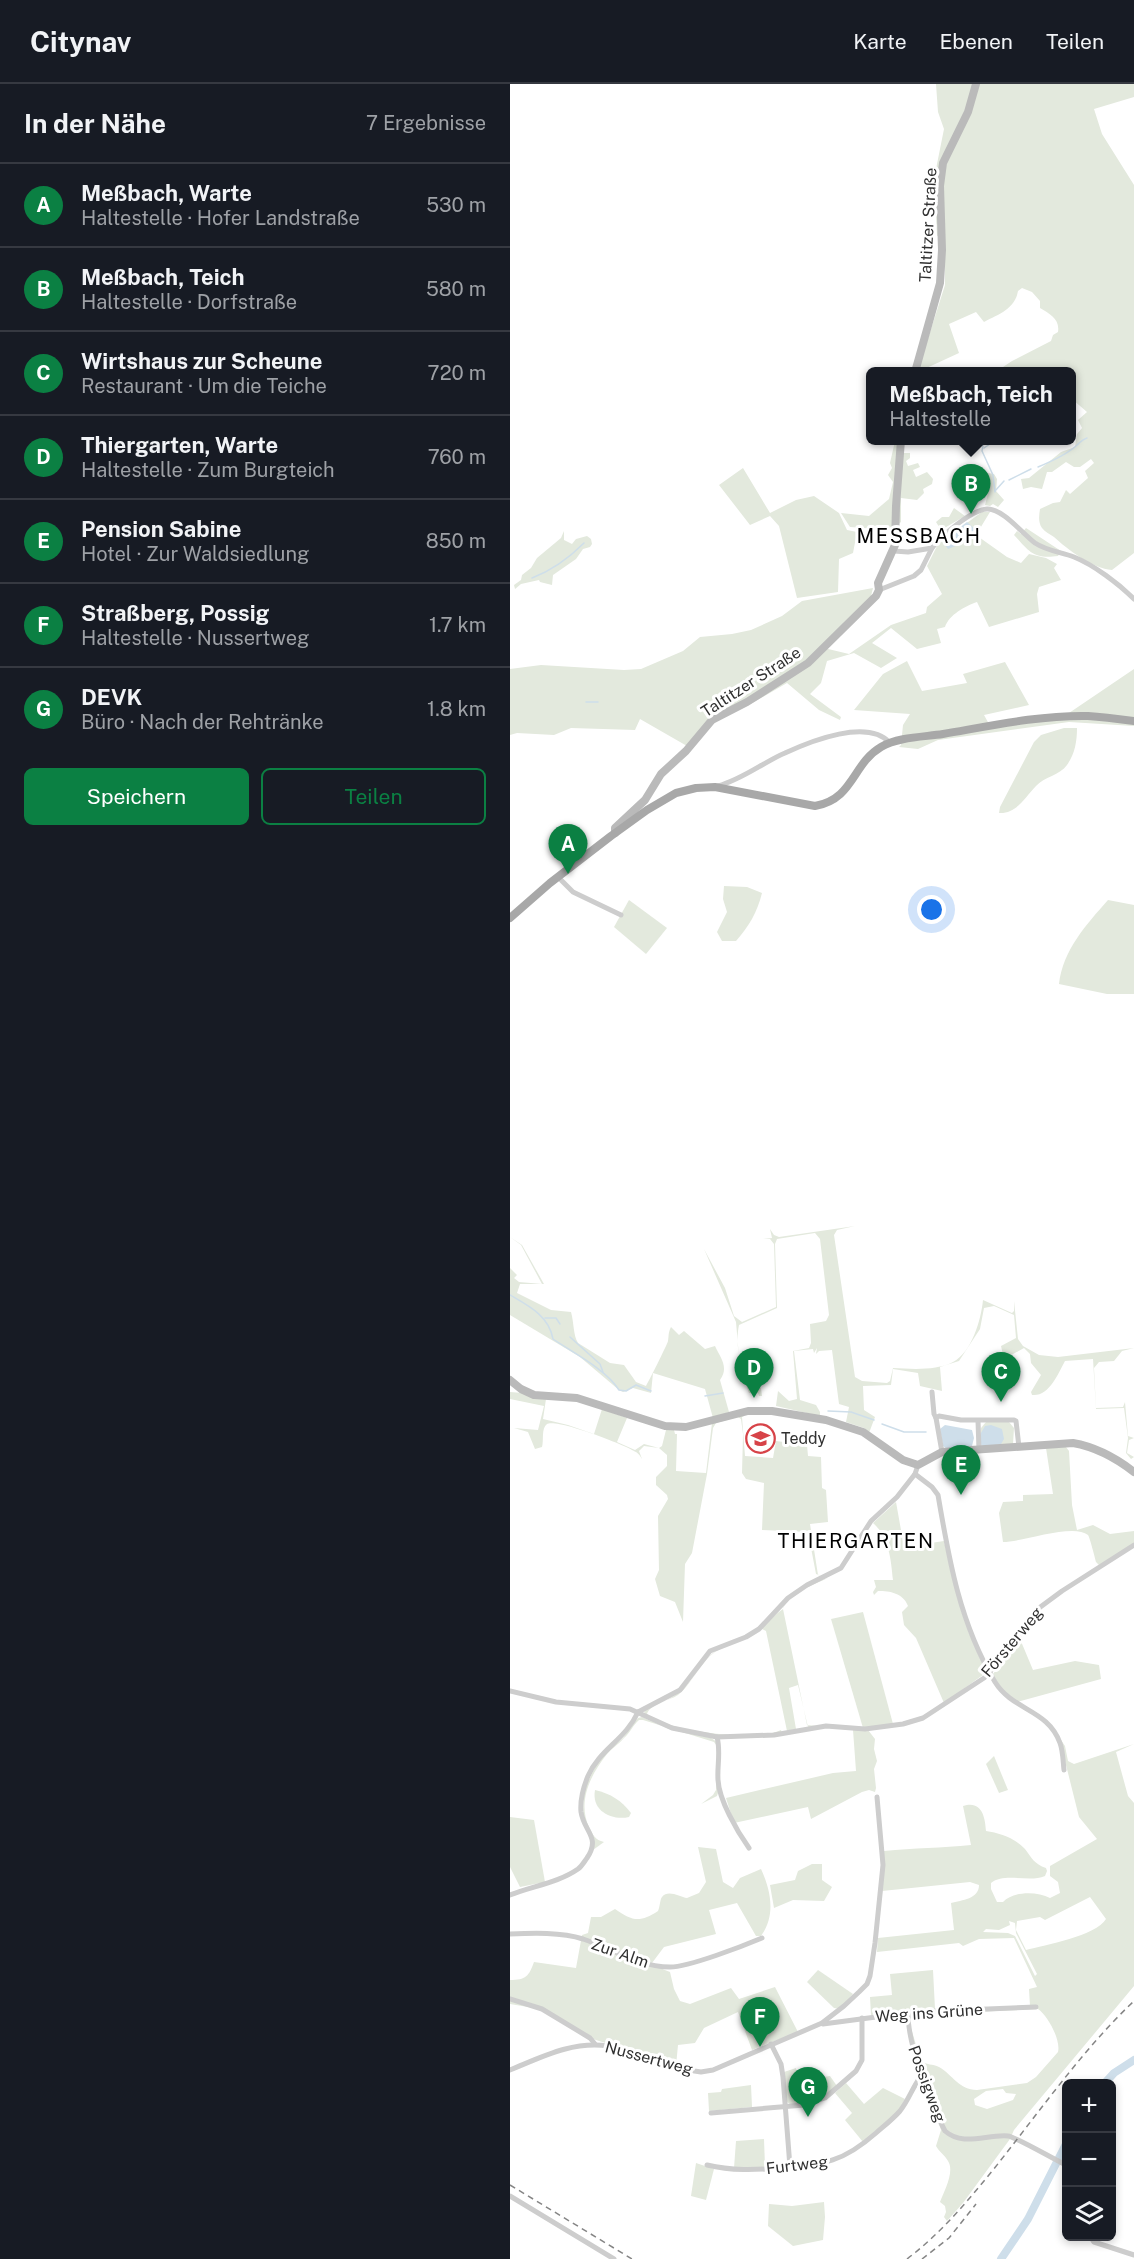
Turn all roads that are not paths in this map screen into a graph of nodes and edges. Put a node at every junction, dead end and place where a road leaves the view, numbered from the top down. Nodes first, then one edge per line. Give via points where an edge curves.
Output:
1 (976, 84) edge
2 (916, 367) edge
3 (901, 445) edge
4 (932, 548) junction
5 (894, 550) junction
6 (879, 590) junction
7 (1134, 599) edge
8 (1134, 721) edge
9 (890, 742) junction
10 (715, 788) junction
11 (615, 833) junction
12 (558, 877) junction
13 (621, 915) dead end
14 (510, 918) edge
15 (510, 1380) edge
16 (932, 1392) dead end
17 (936, 1419) junction
18 (978, 1421) junction
19 (1020, 1447) junction
20 (979, 1450) junction
21 (942, 1452) junction
22 (918, 1465) junction
23 (1134, 1472) edge
24 (915, 1474) junction
25 (1134, 1545) edge
26 (990, 1672) junction
27 (510, 1690) edge
28 (638, 1712) junction
29 (717, 1737) junction
30 (1064, 1770) dead end
31 (877, 1797) dead end
32 (749, 1848) dead end
33 (510, 1895) edge
34 (510, 1934) edge
35 (762, 1938) dead end
36 (510, 1999) edge
37 (1036, 2007) dead end
38 (908, 2014) junction
39 (862, 2018) junction
40 (822, 2023) junction
41 (595, 2044) junction
42 (771, 2044) junction
43 (510, 2070) edge
44 (924, 2077) junction
45 (786, 2106) junction
46 (711, 2113) dead end
47 (1062, 2163) edge
48 (707, 2165) dead end
49 (790, 2167) junction
50 (510, 2196) edge
51 (1093, 2241) edge
52 (1134, 2255) edge
53 (614, 2259) edge

1 - 2 street, Taltitzer Straße via 968,112 943,163 940,283
3 - 5 street, Taltitzer Straße
4 - 5 street
4 - 6 street via 914,576
4 - 7 street via 940,536 977,512 996,510 1037,544 1077,558
5 - 6 street, Taltitzer Straße via 878,583
6 - 11 street, Taltitzer Straße via 808,663 712,720 661,774 645,800 615,828
8 - 9 main road via 1062,718
9 - 10 street via 866,731 837,735 785,753
9 - 10 main road via 867,759 842,795 822,805 807,806
10 - 11 main road via 676,793
11 - 12 main road
12 - 13 street via 573,892
12 - 14 main road
15 - 22 street via 534,1395 577,1398 665,1426 686,1427 748,1411 826,1419 863,1432 903,1460
16 - 17 street
17 - 18 street via 939,1416
17 - 21 street
18 - 19 street via 1016,1421
18 - 20 street
19 - 20 street
19 - 23 street via 1081,1445 1110,1456
20 - 21 street
21 - 22 street
22 - 24 street
24 - 26 street via 938,1495 961,1605
24 - 28 street via 871,1521 841,1568 788,1598 759,1629 710,1651 680,1690
25 - 26 street, Försterweg via 1040,1608
26 - 29 street, Försterweg via 923,1718 903,1724 865,1729 826,1726 774,1735
26 - 30 street via 1000,1690 1015,1704 1045,1720 1060,1743
27 - 28 street, Försterweg via 556,1702
28 - 29 street, Försterweg via 656,1723
28 - 33 street via 629,1729 599,1756 581,1796 581,1814 591,1834 592,1851 580,1868
29 - 32 street via 721,1796
31 - 40 street, Nussertweg via 883,1865 870,1976 860,1992
34 - 35 street, Zur Alm via 582,1939 640,1962 671,1967
36 - 41 street via 542,2009
37 - 38 street, Weg ins Grüne
38 - 39 street, Weg ins Grüne
38 - 44 street, Possigweg via 910,2038
39 - 40 street, Weg ins Grüne
39 - 45 street via 863,2054 856,2071 819,2101
40 - 42 street, Nussertweg
41 - 42 street, Nussertweg via 690,2072 713,2070
41 - 43 street, Nussertweg via 550,2052
42 - 45 street via 781,2064
44 - 47 street, Possigweg via 941,2124 950,2136 1012,2136
44 - 49 street, Furtweg via 900,2111 858,2149 823,2164
45 - 46 street
45 - 49 street
48 - 49 street, Furtweg via 734,2170
50 - 53 street
51 - 52 street

